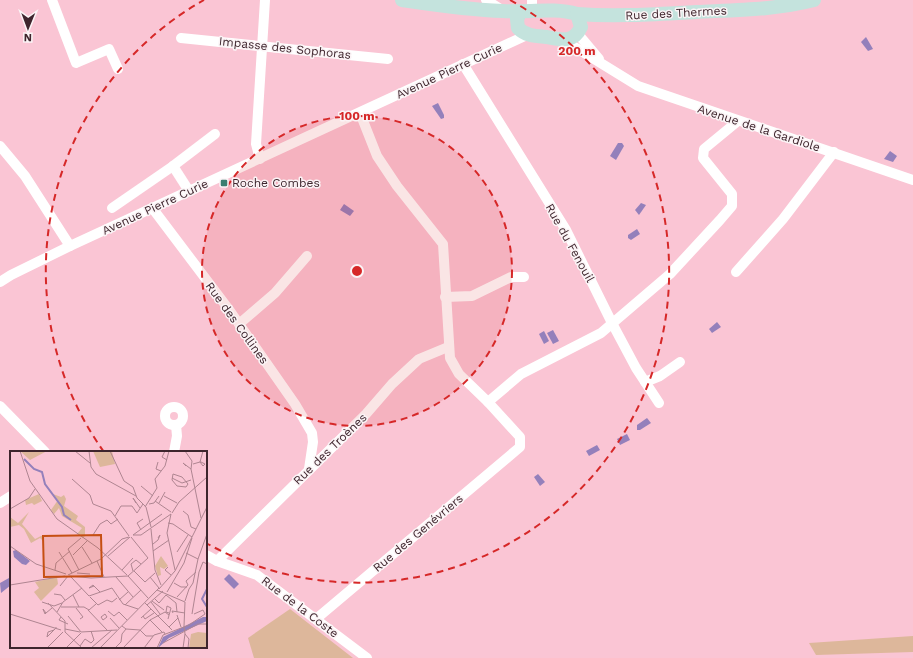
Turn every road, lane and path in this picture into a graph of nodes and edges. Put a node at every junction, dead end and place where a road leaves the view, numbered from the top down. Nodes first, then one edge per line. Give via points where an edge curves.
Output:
1 (52, 0) edge
2 (265, 0) edge
3 (402, 0) edge
4 (486, 0) edge
5 (814, 0) edge
6 (449, 4) edge
7 (522, 16) edge
8 (579, 25) junction
9 (180, 38) dead end
10 (560, 41) junction
11 (262, 45) junction
12 (388, 59) dead end
13 (464, 64) junction
14 (118, 69) dead end
15 (608, 69) junction
16 (360, 113) junction
17 (738, 121) junction
18 (215, 134) dead end
19 (0, 146) edge
20 (834, 152) junction
21 (260, 159) junction
22 (173, 166) junction
23 (913, 180) edge
24 (189, 191) junction
25 (112, 208) dead end
26 (152, 209) junction
27 (70, 246) junction
28 (307, 256) dead end
29 (736, 272) dead end
30 (524, 277) dead end
31 (0, 282) edge
32 (445, 297) junction
33 (612, 323) junction
34 (239, 324) junction
35 (448, 348) junction
36 (680, 362) dead end
37 (646, 382) junction
38 (488, 402) junction
39 (659, 403) dead end
40 (0, 406) edge
41 (176, 425) dead end
42 (313, 442) junction
43 (44, 451) edge
44 (174, 451) edge
45 (328, 451) junction
46 (309, 468) junction
47 (10, 497) edge
48 (0, 503) edge
49 (207, 556) edge
50 (217, 561) junction
51 (316, 619) junction
52 (367, 658) edge

1 - 14 street via 76,63 109,49
2 - 11 street
3 - 6 main road
4 - 7 street
5 - 8 main road, Rue des Thermes via 754,10 608,16
6 - 7 main road
7 - 8 main road
7 - 10 main road
7 - 13 street, Avenue Pierre Curie via 508,43
8 - 10 main road, Rue des Thermes via 570,39
8 - 15 street, Avenue de la Gardiole
9 - 11 street, Impasse des Sophoras
10 - 15 street, Avenue de la Gardiole via 573,46
11 - 12 street, Impasse des Sophoras
11 - 21 street via 256,144
13 - 16 street, Avenue Pierre Curie
13 - 33 street, Rue du Fenouil via 566,230
15 - 17 street, Avenue de la Gardiole via 638,86
16 - 21 street, Avenue Pierre Curie
16 - 32 street via 378,156 397,186 443,244
17 - 20 street, Avenue de la Gardiole
17 - 33 street via 704,149 704,158 732,194 732,206 670,274
18 - 22 street
19 - 27 street via 25,176
20 - 23 street, Avenue de la Gardiole
20 - 29 street via 754,255
21 - 24 street, Avenue Pierre Curie
22 - 24 street
22 - 25 street
24 - 26 street, Avenue Pierre Curie
26 - 27 street, Avenue Pierre Curie
26 - 34 street, Rue des Collines
27 - 31 street, Avenue Pierre Curie
28 - 34 street via 275,293
30 - 32 street via 511,277 472,296
32 - 35 street
33 - 37 street, Rue du Fenouil
33 - 38 street via 601,333 521,374
34 - 42 street, Rue des Collines via 292,398 312,433
35 - 38 street via 450,358 459,374
35 - 45 street, Rue des Troènes via 419,359
36 - 37 street
37 - 39 street, Rue du Fenouil
38 - 51 street, Rue des Genévriers via 520,437 520,447
40 - 43 street
41 - 44 street
42 - 45 street via 319,449
42 - 46 street, Rue des Collines
45 - 46 street, Rue des Troènes
46 - 50 street, Rue des Troènes
47 - 48 street
49 - 50 street, Rue de la Coste
50 - 51 street, Rue de la Coste via 257,575
51 - 52 street, Rue de la Coste

